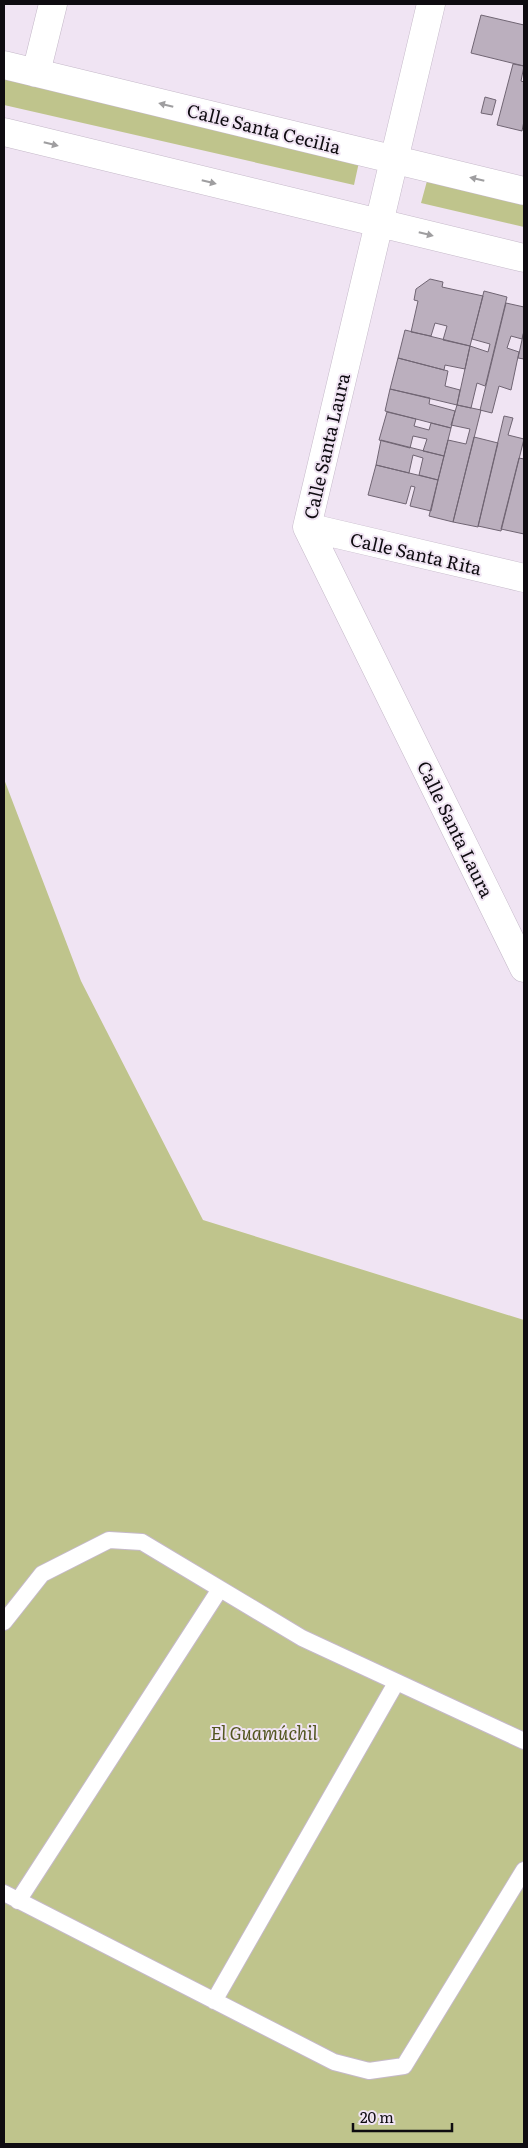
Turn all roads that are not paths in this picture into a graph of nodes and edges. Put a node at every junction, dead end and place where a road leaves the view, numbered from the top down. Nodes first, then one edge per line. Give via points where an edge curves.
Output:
1 (53, 4) edge
2 (431, 4) edge
3 (4, 65) edge
4 (36, 74) junction
5 (4, 132) edge
6 (394, 160) junction
7 (524, 191) edge
8 (379, 223) junction
9 (524, 258) edge
10 (307, 527) junction
11 (524, 578) edge
12 (524, 968) edge
13 (220, 1588) junction
14 (4, 1622) edge
15 (396, 1682) junction
16 (524, 1741) edge
17 (524, 1870) edge
18 (11, 1897) edge
19 (214, 2001) junction

1 - 4 street
2 - 6 street, Calle Santa Laura
3 - 4 street, Calle Santa Cecilia
6 -> 4 street, Calle Santa Cecilia
5 -> 8 street
7 -> 6 street, Calle Santa Cecilia
6 - 8 street, Calle Santa Laura
8 -> 9 street
8 - 10 street, Calle Santa Laura
10 - 11 street, Calle Santa Rita
10 - 12 street, Calle Santa Laura
13 - 14 lane via 142,1542 109,1540 42,1574
13 - 15 lane via 302,1638
13 - 18 lane
15 - 16 lane
15 - 19 lane
17 - 19 lane via 404,2066 369,2071 334,2062
18 - 19 lane

